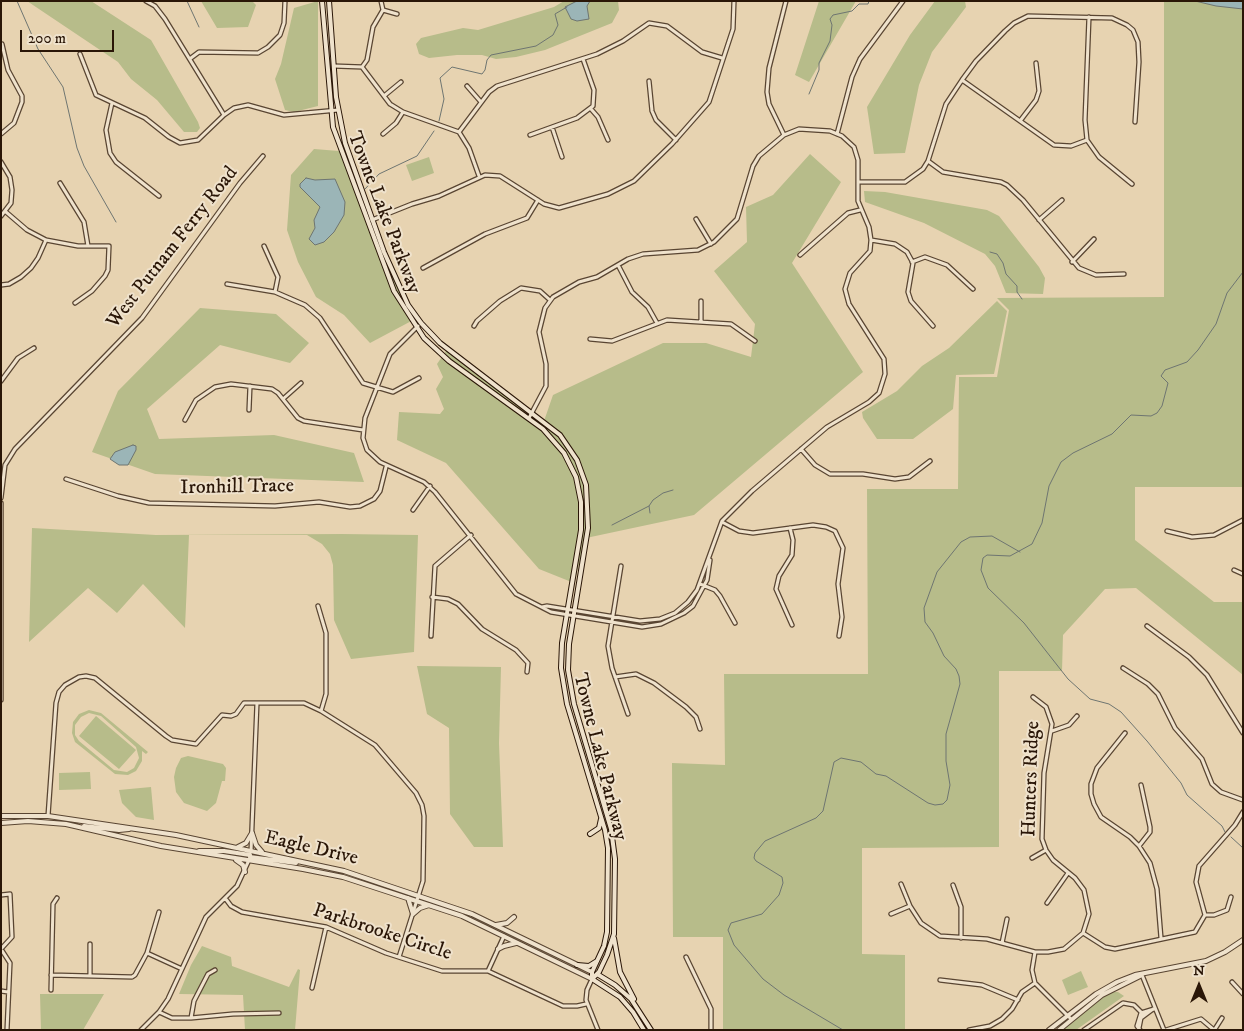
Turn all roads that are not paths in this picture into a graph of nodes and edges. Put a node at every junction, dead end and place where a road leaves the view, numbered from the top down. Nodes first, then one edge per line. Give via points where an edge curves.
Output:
1 (146, 1) edge
2 (285, 1) edge
3 (322, 1) edge
4 (329, 1) edge
5 (381, 1) edge
6 (734, 1) edge
7 (786, 1) edge
8 (903, 1) edge
9 (383, 10) junction
10 (396, 14) dead end
11 (1089, 17) junction
12 (2, 44) edge
13 (80, 54) dead end
14 (191, 58) junction
15 (722, 58) junction
16 (583, 59) junction
17 (1036, 63) dead end
18 (334, 66) junction
19 (362, 67) junction
20 (962, 80) junction
21 (649, 81) dead end
22 (401, 82) dead end
23 (467, 86) dead end
24 (384, 96) junction
25 (481, 102) junction
26 (112, 103) junction
27 (591, 108) junction
28 (338, 110) junction
29 (330, 111) junction
30 (402, 112) junction
31 (224, 115) junction
32 (1020, 121) junction
33 (1135, 122) dead end
34 (552, 128) junction
35 (459, 132) junction
36 (1, 134) edge
37 (383, 134) dead end
38 (837, 134) junction
39 (530, 135) dead end
40 (784, 135) junction
41 (608, 140) dead end
42 (676, 140) junction
43 (1087, 140) junction
44 (264, 156) dead end
45 (562, 157) dead end
46 (928, 161) junction
47 (1, 162) edge
48 (480, 176) junction
49 (858, 182) junction
50 (60, 183) dead end
51 (1132, 184) dead end
52 (159, 196) dead end
53 (538, 200) junction
54 (1062, 200) dead end
55 (860, 210) junction
56 (6, 212) junction
57 (1, 216) edge
58 (696, 219) dead end
59 (372, 220) junction
60 (1039, 220) junction
61 (367, 222) junction
62 (1094, 239) dead end
63 (46, 240) junction
64 (871, 240) junction
65 (711, 244) junction
66 (88, 246) junction
67 (264, 246) dead end
68 (800, 255) dead end
69 (912, 262) junction
70 (1072, 262) junction
71 (618, 265) junction
72 (423, 268) dead end
73 (1124, 274) dead end
74 (227, 284) dead end
75 (1, 285) edge
76 (973, 289) dead end
77 (275, 292) junction
78 (550, 300) junction
79 (701, 301) dead end
80 (75, 303) dead end
81 (701, 322) junction
82 (421, 323) junction
83 (657, 323) junction
84 (474, 326) dead end
85 (933, 326) dead end
86 (416, 327) junction
87 (590, 339) dead end
88 (755, 341) dead end
89 (34, 348) dead end
90 (419, 378) dead end
91 (1, 381) edge
92 (300, 383) dead end
93 (250, 386) junction
94 (377, 389) junction
95 (283, 399) junction
96 (249, 410) dead end
97 (532, 413) junction
98 (529, 418) junction
99 (185, 420) dead end
100 (363, 430) junction
101 (801, 449) junction
102 (930, 460) dead end
103 (386, 467) junction
104 (66, 479) dead end
105 (430, 486) junction
106 (1, 498) edge
107 (1, 503) edge
108 (413, 510) dead end
109 (1243, 520) edge
110 (722, 522) junction
111 (790, 528) junction
112 (1167, 531) dead end
113 (471, 535) junction
114 (710, 557) junction
115 (621, 566) dead end
116 (1234, 570) dead end
117 (1243, 574) edge
118 (700, 584) junction
119 (705, 586) junction
120 (432, 597) junction
121 (318, 606) dead end
122 (542, 607) junction
123 (568, 609) junction
124 (576, 610) junction
125 (567, 615) junction
126 (575, 616) junction
127 (612, 617) junction
128 (611, 622) junction
129 (735, 623) dead end
130 (792, 625) dead end
131 (1148, 626) dead end
132 (431, 636) dead end
133 (839, 636) dead end
134 (1123, 668) dead end
135 (527, 672) dead end
136 (615, 677) junction
137 (1034, 697) dead end
138 (1, 700) edge
139 (257, 702) junction
140 (321, 711) junction
141 (628, 714) dead end
142 (1077, 716) dead end
143 (1241, 726) edge
144 (700, 729) dead end
145 (1052, 731) junction
146 (1126, 733) dead end
147 (1243, 733) edge
148 (1141, 785) dead end
149 (1243, 800) edge
150 (1243, 812) edge
151 (600, 815) junction
152 (1, 816) edge
153 (48, 816) junction
154 (1, 823) edge
155 (84, 826) dead end
156 (131, 828) junction
157 (252, 833) junction
158 (590, 834) dead end
159 (1139, 846) junction
160 (236, 847) junction
161 (1046, 850) junction
162 (192, 852) junction
163 (264, 854) junction
164 (250, 856) junction
165 (1032, 858) dead end
166 (234, 859) junction
167 (303, 862) junction
168 (245, 872) junction
169 (1068, 873) junction
170 (901, 884) dead end
171 (953, 886) dead end
172 (420, 894) junction
173 (1, 895) edge
174 (1231, 897) dead end
175 (57, 898) dead end
176 (225, 898) junction
177 (408, 898) junction
178 (418, 901) junction
179 (1046, 903) dead end
180 (431, 905) junction
181 (910, 906) junction
182 (159, 912) dead end
183 (413, 914) junction
184 (890, 914) dead end
185 (1205, 915) junction
186 (514, 917) dead end
187 (1007, 920) dead end
188 (496, 925) junction
189 (326, 927) junction
190 (614, 934) junction
191 (1082, 934) junction
192 (504, 936) junction
193 (961, 938) junction
194 (1161, 938) junction
195 (1243, 940) edge
196 (518, 943) junction
197 (1002, 943) junction
198 (90, 944) dead end
199 (1, 949) edge
200 (498, 950) junction
201 (1035, 952) junction
202 (147, 953) junction
203 (399, 957) junction
204 (686, 957) dead end
205 (598, 959) junction
206 (576, 965) junction
207 (182, 969) junction
208 (214, 970) dead end
209 (488, 971) junction
210 (592, 972) junction
211 (51, 975) junction
212 (598, 975) junction
213 (1142, 975) junction
214 (90, 976) junction
215 (592, 979) junction
216 (940, 980) dead end
217 (1232, 982) dead end
218 (1035, 983) junction
219 (312, 988) dead end
220 (51, 990) dead end
221 (1, 991) edge
222 (8, 992) junction
223 (1243, 994) edge
224 (1018, 1000) junction
225 (586, 1004) junction
226 (1154, 1009) junction
227 (640, 1010) junction
228 (160, 1012) junction
229 (278, 1013) dead end
230 (1143, 1014) junction
231 (1070, 1017) junction
232 (192, 1018) junction
233 (1222, 1018) dead end
234 (1178, 1028) edge
235 (1139, 1029) edge
236 (1215, 1029) edge
237 (7, 1030) edge
238 (141, 1030) edge
239 (598, 1030) edge
240 (644, 1030) edge
241 (651, 1030) edge
242 (711, 1030) edge
243 (969, 1030) edge
244 (1050, 1030) edge
245 (1059, 1030) edge
246 (1084, 1030) edge
247 (1165, 1030) edge
248 (1174, 1030) edge

1 - 14 street via 155,6
2 - 14 street via 280,35 268,47 258,53 199,52
3 - 29 main road, Towne Lake Parkway
4 - 18 main road, Towne Lake Parkway
5 - 9 street
6 - 15 street via 733,29
7 - 40 street via 766,92
8 - 38 street via 860,59
9 - 10 street
9 - 19 street via 373,27 367,60
11 - 20 street via 1022,18 987,49
11 - 33 street via 1119,19 1136,36 1139,62
11 - 43 street
12 - 36 street via 8,70 22,102 14,123
13 - 26 street via 96,95
14 - 31 street
15 - 16 street via 702,52 667,26 649,23 612,47
15 - 42 street via 709,102
16 - 25 street via 503,83
16 - 27 street via 594,90
17 - 32 street via 1039,91
18 - 19 street
18 - 28 main road, Towne Lake Parkway
19 - 24 street
20 - 32 street
20 - 46 street via 946,104
21 - 42 street via 652,111
22 - 24 street
23 - 25 street
24 - 30 street
25 - 35 street
26 - 31 street via 145,118 169,138 187,143 198,140
26 - 52 street via 106,130 110,153 116,162
27 - 34 street via 577,118
27 - 41 street
28 - 29 street
28 - 59 main road, Towne Lake Parkway via 345,143
29 - 31 street via 284,115 248,104
29 - 61 main road, Towne Lake Parkway via 338,144
30 - 35 street
30 - 37 street via 396,123
32 - 43 street via 1054,145 1071,146
34 - 39 street
34 - 45 street
35 - 48 street
38 - 40 street via 799,128
38 - 49 street via 854,147
40 - 65 street via 759,156 737,219 723,236
42 - 53 street via 627,185 560,208
43 - 51 street via 1099,157
44 - 106 street, West Putnam Ferry Road via 240,183 142,318 15,449 5,465
46 - 49 street via 916,175 904,182
46 - 60 street via 943,172 1007,185
47 - 56 street via 12,184 11,203
48 - 53 street via 500,176
48 - 59 street via 439,196
49 - 55 street
50 - 66 street via 84,222
53 - 72 street via 527,218 485,234
54 - 60 street
55 - 64 street via 869,227
55 - 68 street via 848,213
56 - 57 street
56 - 63 street via 27,230
58 - 65 street
59 - 61 street
59 - 82 main road, Towne Lake Parkway via 396,280
60 - 70 street
61 - 86 main road, Towne Lake Parkway via 394,291
62 - 70 street
63 - 66 street
63 - 75 street via 31,268 21,278
64 - 69 street via 901,246
64 - 101 street via 870,251 850,273 845,289 849,304 884,358 882,385 874,398 840,418
65 - 71 street via 698,250 643,254
66 - 80 street via 109,246 108,270 96,288
67 - 77 street via 278,277
69 - 76 street via 925,257 947,266
69 - 85 street via 908,292 911,301
70 - 73 street via 1091,274
71 - 78 street via 569,287
71 - 83 street via 632,292 648,307
74 - 77 street
77 - 94 street via 305,305 320,318 355,374 363,383
78 - 84 street via 540,291 521,288 500,300
78 - 97 street via 539,332 546,364 546,386
79 - 81 street
81 - 83 street via 667,320
81 - 88 street via 731,324
82 - 86 street
82 - 97 main road, Towne Lake Parkway via 440,343 494,387
83 - 87 street via 612,341
86 - 94 street via 390,354
86 - 98 main road, Towne Lake Parkway via 449,361
89 - 91 street via 18,358
90 - 94 street via 392,392
92 - 95 street
93 - 95 street via 272,390
93 - 96 street
93 - 99 street via 231,384 215,387 196,400
94 - 100 street
95 - 100 street via 304,421
97 - 98 street
97 - 124 main road, Towne Lake Parkway via 560,435 577,460 586,484 588,528
98 - 123 main road, Towne Lake Parkway via 543,428 564,453 576,477 581,502 581,530
100 - 103 street via 368,450
101 - 102 street via 815,465 830,474 863,474 895,479 910,477
101 - 110 street via 752,490
103 - 104 street, Ironhill Trace via 380,491 374,499 350,507 319,502 275,506 149,503
103 - 105 street
105 - 108 street
105 - 113 street
107 - 138 street
109 - 112 street via 1214,535 1192,536
110 - 111 street via 748,533
110 - 114 street
111 - 130 street via 792,554 779,576 776,589
111 - 133 street via 822,526 831,529 840,539 843,557 838,589 842,622
113 - 120 street via 435,566
113 - 122 street via 512,590
114 - 118 street
114 - 119 street
115 - 127 street
116 - 117 street
118 - 119 street
118 - 127 street via 688,602 668,616 640,621
119 - 128 street via 693,606 672,621 642,627
119 - 129 street via 720,596
120 - 132 street
120 - 135 street via 458,604 482,629 516,650 528,663
121 - 140 street via 326,633 326,694
122 - 123 street
122 - 125 street via 546,611
123 - 124 street
123 - 125 main road, Towne Lake Parkway
124 - 126 main road, Towne Lake Parkway
124 - 127 street
125 - 126 street
125 - 151 main road, Towne Lake Parkway via 561,652 563,687
126 - 128 street
126 - 190 main road, Towne Lake Parkway via 568,651 569,682 613,835
127 - 128 street
128 - 136 street via 608,646
131 - 143 street via 1199,666
134 - 149 street via 1158,694 1175,728 1202,759 1212,784 1221,792
136 - 141 street
136 - 144 street via 636,674 654,683 686,707 696,717
137 - 145 street, Hunters Ridge via 1050,713
139 - 140 street via 304,703
139 - 153 street via 244,704 231,716 222,715 196,744 172,740 95,678 86,676 72,680 59,692 56,703
139 - 157 street
140 - 172 street via 376,745 416,793 422,805 425,852
142 - 145 street via 1069,725
143 - 147 street
145 - 161 street, Hunters Ridge via 1042,804 1041,832
146 - 159 street via 1097,768 1091,794 1101,817
148 - 159 street via 1150,832
150 - 185 street via 1197,872 1196,882
151 - 158 main road via 599,828
151 - 205 main road, Towne Lake Parkway via 608,853 608,919 606,938
152 - 153 main road, Eagle Drive
153 - 156 main road, Eagle Drive
154 - 162 main road, Eagle Drive via 66,824
155 - 156 main road via 119,830
156 - 160 main road, Eagle Drive
157 - 160 main road via 246,843
157 - 163 main road
157 - 164 street
159 - 194 street via 1150,863 1155,880
160 - 164 main road, Eagle Drive
161 - 165 street
161 - 169 street, Hunters Ridge
162 - 164 main road via 224,851
162 - 166 main road, Eagle Drive
163 - 164 main road, Eagle Drive
163 - 167 main road, Eagle Drive
164 - 166 main road, Eagle Drive
164 - 167 main road
164 - 168 street
164 - 177 main road, Eagle Drive via 332,875
166 - 168 main road via 243,865
167 - 172 main road, Eagle Drive
168 - 176 street
169 - 179 street
169 - 191 street, Hunters Ridge via 1080,884 1088,901 1089,914
170 - 181 street
171 - 193 street via 961,907
172 - 178 street
172 - 188 main road, Eagle Drive
173 - 199 street via 10,894 12,937
174 - 185 street via 1227,910
175 - 211 street via 53,904
176 - 189 street, Parkbrooke Circle via 242,912
176 - 207 street via 206,917
177 - 178 main road, Eagle Drive
177 - 183 main road
178 - 180 main road, Eagle Drive
178 - 183 street
180 - 183 main road
180 - 192 main road, Eagle Drive
181 - 184 street
181 - 193 street via 921,924 934,934
182 - 202 street
183 - 203 street
185 - 194 street via 1196,932
186 - 188 main road via 507,923
187 - 197 street
188 - 206 main road, Eagle Drive
189 - 203 street, Parkbrooke Circle
189 - 219 street
190 - 212 main road, Towne Lake Parkway
190 - 227 main road via 620,972
191 - 194 street via 1115,949
191 - 201 street via 1064,949
192 - 196 main road, Eagle Drive
192 - 200 street
193 - 197 street
195 - 213 main road via 1211,959
196 - 200 main road
196 - 215 main road, Eagle Drive
197 - 201 street
198 - 214 street
199 - 222 street via 10,962
200 - 209 street
201 - 218 street via 1032,970
202 - 207 street
202 - 214 street via 139,972 132,977
203 - 209 street, Parkbrooke Circle via 442,971
204 - 242 street via 711,1009
205 - 206 main road via 589,966
205 - 210 main road, Towne Lake Parkway
206 - 210 main road, Eagle Drive
207 - 228 street
208 - 232 street via 208,974 194,1001
209 - 225 street, Parkbrooke Circle via 563,1006
210 - 212 main road, Eagle Drive
210 - 215 main road, Towne Lake Parkway
211 - 214 street
211 - 220 street
212 - 215 main road
212 - 227 main road via 621,989
213 - 226 street
213 - 231 main road via 1102,995
215 - 225 street
215 - 240 main road via 626,1003
216 - 224 street via 982,985
217 - 223 street
218 - 224 street via 1027,987
218 - 231 street
221 - 222 street
222 - 237 street
224 - 243 street via 1002,1019 990,1026
225 - 239 street
226 - 230 street
226 - 247 street
227 - 241 main road
228 - 232 street via 172,1018
228 - 238 street
229 - 232 street
230 - 235 street via 1137,1026
230 - 246 street via 1134,1005 1123,1004
231 - 244 main road
231 - 245 main road
233 - 236 street
234 - 236 street via 1201,1019
234 - 247 street
234 - 248 street

